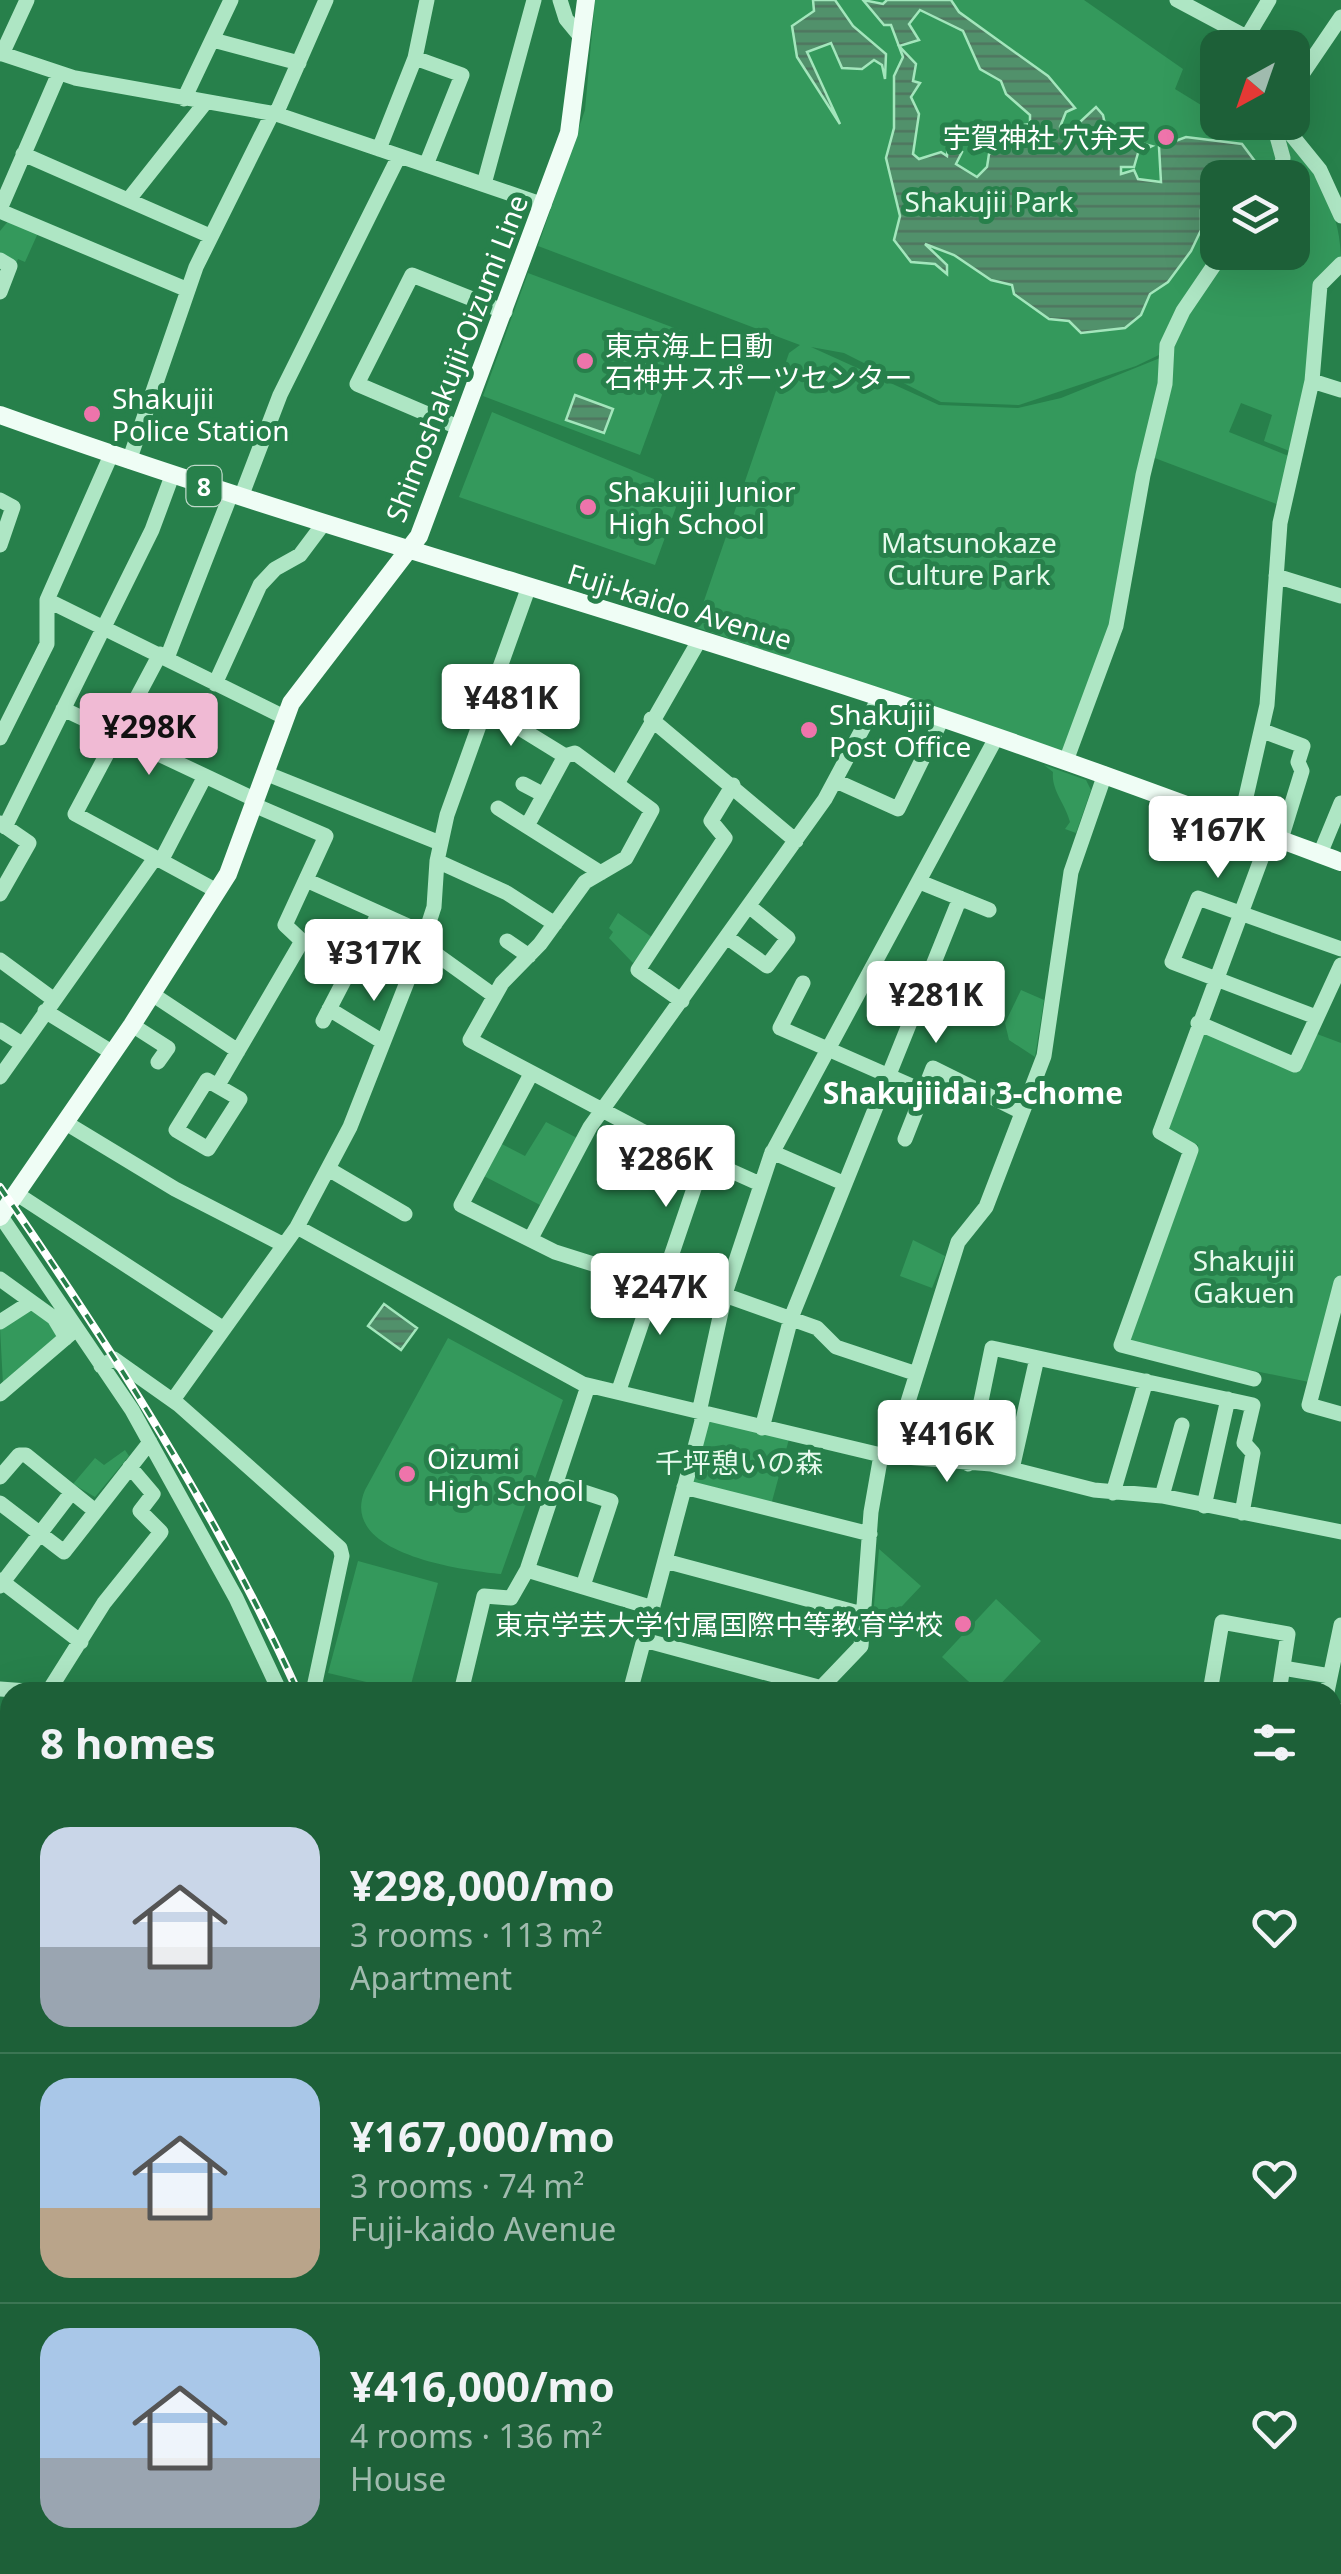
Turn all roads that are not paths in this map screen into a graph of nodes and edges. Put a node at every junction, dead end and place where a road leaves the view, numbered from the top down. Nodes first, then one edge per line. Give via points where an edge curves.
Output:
1 (27, 0) edge
2 (231, 0) edge
3 (326, 0) edge
4 (427, 0) edge
5 (534, 0) edge
6 (560, 0) edge
7 (586, 0) edge
8 (1177, 0) edge
9 (1269, 0) edge
10 (1341, 18) edge
11 (1234, 30) edge
12 (1251, 30) edge
13 (580, 36) junction
14 (213, 40) junction
15 (1310, 53) edge
16 (1, 54) edge
17 (415, 58) junction
18 (299, 63) junction
19 (58, 73) junction
20 (184, 99) junction
21 (205, 103) junction
22 (274, 114) junction
23 (1295, 140) edge
24 (379, 149) junction
25 (23, 154) junction
26 (398, 156) junction
27 (426, 165) junction
28 (484, 184) junction
29 (130, 199) junction
30 (544, 205) junction
31 (1, 214) edge
32 (1341, 216) edge
33 (210, 236) junction
34 (0, 260) edge
35 (1341, 264) edge
36 (1212, 270) edge
37 (188, 290) junction
38 (0, 292) edge
39 (504, 312) junction
40 (1312, 382) junction
41 (1341, 390) edge
42 (0, 415) edge
43 (460, 428) junction
44 (110, 455) junction
45 (129, 461) junction
46 (172, 476) junction
47 (236, 495) junction
48 (0, 500) edge
49 (324, 524) junction
50 (0, 545) edge
51 (410, 551) junction
52 (1276, 576) junction
53 (528, 590) junction
54 (1341, 596) edge
55 (48, 600) junction
56 (104, 628) junction
57 (700, 639) junction
58 (164, 656) junction
59 (215, 684) junction
60 (880, 698) junction
61 (484, 706) junction
62 (63, 709) junction
63 (284, 718) junction
64 (651, 719) junction
65 (942, 719) junction
66 (1263, 731) junction
67 (117, 736) junction
68 (0, 738) edge
69 (996, 738) junction
70 (565, 756) junction
71 (1066, 761) junction
72 (265, 773) junction
73 (1105, 774) junction
74 (204, 778) junction
75 (836, 780) junction
76 (618, 782) junction
77 (523, 784) dead end
78 (733, 785) junction
79 (544, 796) junction
80 (255, 802) junction
81 (1341, 803) edge
82 (498, 808) dead end
83 (1240, 823) junction
84 (2, 825) edge
85 (528, 826) junction
86 (1275, 837) junction
87 (796, 842) junction
88 (440, 843) junction
89 (1320, 854) junction
90 (159, 859) junction
91 (437, 860) junction
92 (1341, 862) edge
93 (601, 873) junction
94 (306, 880) junction
95 (920, 882) junction
96 (218, 890) junction
97 (0, 894) edge
98 (960, 898) junction
99 (750, 907) junction
100 (989, 910) dead end
101 (1240, 912) junction
102 (379, 913) junction
103 (555, 924) junction
104 (728, 938) junction
105 (424, 939) junction
106 (507, 941) dead end
107 (1341, 949) edge
108 (529, 956) junction
109 (0, 960) edge
110 (1341, 965) edge
111 (1214, 980) junction
112 (803, 983) dead end
113 (152, 994) junction
114 (494, 995) junction
115 (682, 1002) junction
116 (48, 1005) junction
117 (1316, 1017) junction
118 (1198, 1023) junction
119 (132, 1025) junction
120 (0, 1030) edge
121 (383, 1042) junction
122 (22, 1044) junction
123 (828, 1050) junction
124 (238, 1051) junction
125 (114, 1054) junction
126 (158, 1062) dead end
127 (531, 1074) junction
128 (886, 1075) junction
129 (0, 1076) edge
130 (218, 1085) junction
131 (921, 1090) junction
132 (601, 1110) junction
133 (1022, 1112) junction
134 (66, 1124) junction
135 (905, 1139) dead end
136 (772, 1152) junction
137 (704, 1160) junction
138 (330, 1170) junction
139 (843, 1183) junction
140 (760, 1184) junction
141 (17, 1194) junction
142 (405, 1214) dead end
143 (0, 1216) edge
144 (297, 1227) junction
145 (531, 1238) junction
146 (284, 1246) junction
147 (662, 1273) junction
148 (0, 1279) edge
149 (1341, 1282) edge
150 (725, 1294) junction
151 (31, 1302) junction
152 (791, 1318) junction
153 (0, 1322) edge
154 (224, 1328) junction
155 (71, 1333) junction
156 (1037, 1358) junction
157 (101, 1366) junction
158 (914, 1373) junction
159 (1254, 1379) dead end
160 (1146, 1381) junction
161 (588, 1386) junction
162 (619, 1390) junction
163 (0, 1394) edge
164 (1228, 1398) junction
165 (172, 1400) junction
166 (701, 1413) junction
167 (1341, 1414) edge
168 (1182, 1425) dead end
169 (762, 1428) junction
170 (150, 1442) junction
171 (886, 1454) junction
172 (968, 1464) junction
173 (130, 1467) junction
174 (1012, 1470) junction
175 (0, 1477) edge
176 (556, 1483) junction
177 (684, 1487) junction
178 (71, 1493) junction
179 (1112, 1493) junction
180 (1162, 1496) junction
181 (0, 1503) edge
182 (1204, 1506) junction
183 (94, 1510) junction
184 (1242, 1513) junction
185 (1341, 1532) edge
186 (40, 1534) junction
187 (870, 1534) junction
188 (665, 1561) junction
189 (526, 1570) junction
190 (1, 1583) edge
191 (582, 1586) junction
192 (653, 1608) junction
193 (866, 1615) junction
194 (1341, 1625) edge
195 (644, 1640) junction
196 (81, 1642) junction
197 (1283, 1668) junction
198 (55, 1682) edge
199 (275, 1682) edge
200 (315, 1682) edge
201 (462, 1682) edge
202 (633, 1682) edge
203 (791, 1682) edge
204 (827, 1682) edge
205 (1212, 1682) edge
206 (1281, 1682) edge
207 (1323, 1682) edge
208 (1329, 1682) edge

1 - 16 street
2 - 14 street
3 - 18 street
4 - 17 street
5 - 28 street
6 - 13 street
7 - 13 main road, Shimoshakujii-Oizumi Line
8 - 11 street
9 - 12 street
10 - 15 street
13 - 30 main road, Shimoshakujii-Oizumi Line via 574,112
14 - 18 street
14 - 20 street
16 - 19 street
17 - 24 street
17 - 27 street via 462,75
18 - 22 street
19 - 20 street
19 - 25 street
20 - 21 street
21 - 22 street
21 - 29 street
22 - 24 street
22 - 33 street
23 - 32 street via 1320,170
24 - 26 street
25 - 29 street
25 - 31 street
26 - 27 street
26 - 47 street
27 - 28 street
28 - 30 street
29 - 33 street
30 - 39 main road, Shimoshakujii-Oizumi Line
31 - 37 street
33 - 37 street
34 - 38 street via 10,266
35 - 40 street via 1320,285
36 - 71 street via 1166,344 1165,384 1116,626
37 - 45 street
39 - 43 main road, Shimoshakujii-Oizumi Line
39 - 43 street via 412,275 357,384
40 - 41 street
40 - 52 street via 1282,510
42 - 44 main road, Fuji-kaido Avenue / 8
43 - 51 main road, Shimoshakujii-Oizumi Line
44 - 45 main road, Fuji-kaido Avenue / 8
44 - 55 street
45 - 46 main road, Fuji-kaido Avenue / 8
46 - 47 main road, Fuji-kaido Avenue / 8
46 - 56 street
47 - 49 main road, Fuji-kaido Avenue / 8
47 - 58 street
48 - 50 street via 14,507
49 - 51 main road, Fuji-kaido Avenue / 8
49 - 59 street via 300,556 260,585
51 - 53 main road, Fuji-kaido Avenue / 8
51 - 63 main road, Shimoshakujii-Oizumi Line
52 - 54 street
52 - 66 street
53 - 57 main road, Fuji-kaido Avenue / 8
53 - 61 street
55 - 56 street
55 - 68 street via 46,644
56 - 58 street
56 - 62 street
57 - 60 main road, Fuji-kaido Avenue / 8
57 - 64 street
58 - 59 street
58 - 67 street
59 - 63 street
60 - 65 main road, Fuji-kaido Avenue / 8
60 - 75 street
61 - 70 street
61 - 88 street
62 - 67 street
62 - 84 street
63 - 72 main road, Shimoshakujii-Oizumi Line
64 - 76 street
64 - 78 street
65 - 69 main road, Fuji-kaido Avenue / 8
65 - 75 street via 898,809
66 - 83 street
66 - 86 street via 1303,746 1302,770
67 - 74 street
67 - 90 street via 75,814
69 - 71 main road, Fuji-kaido Avenue / 8
69 - 95 street
70 - 76 street via 575,753
70 - 79 street
71 - 73 main road, Fuji-kaido Avenue / 8
72 - 80 main road, Shimoshakujii-Oizumi Line
72 - 88 street
73 - 83 main road, Fuji-kaido Avenue / 8
73 - 133 street via 1072,866 1049,1031
74 - 80 street
74 - 90 street
75 - 87 street
76 - 93 street via 652,814 626,858
77 - 79 street
78 - 87 street
78 - 115 street via 710,821 724,838 638,970
79 - 85 street
80 - 94 street via 325,834
80 - 96 main road, Shimoshakujii-Oizumi Line
81 - 89 street
82 - 85 street
83 - 86 main road, Fuji-kaido Avenue / 8
84 - 97 street via 30,843
85 - 93 street
86 - 89 main road, Fuji-kaido Avenue / 8
86 - 101 street
87 - 99 street
88 - 91 street
89 - 92 main road, Fuji-kaido Avenue / 8
90 - 96 street
90 - 116 street
91 - 103 street
91 - 105 street via 437,892
93 - 103 street via 585,882
94 - 102 street
94 - 124 street via 285,926 302,941
95 - 98 street
95 - 123 street
96 - 113 main road, Shimoshakujii-Oizumi Line
98 - 100 street
98 - 128 street
99 - 104 street
99 - 104 street via 787,935 778,952 764,966
101 - 107 street
101 - 111 street
101 - 111 street via 1198,898 1186,923 1172,964
102 - 105 street
102 - 121 street via 326,1015
103 - 108 street
104 - 115 street
105 - 114 street
105 - 121 street
106 - 108 street
108 - 114 street
109 - 116 street
110 - 117 street
111 - 117 street
111 - 118 street
112 - 123 street via 779,1026
113 - 119 main road, Shimoshakujii-Oizumi Line
113 - 124 street
114 - 127 street via 469,1038
115 - 132 street
116 - 122 street
116 - 125 street
117 - 118 street via 1295,1065
118 - 159 street via 1160,1132 1191,1150 1121,1345
119 - 125 main road, Shimoshakujii-Oizumi Line
119 - 126 street via 168,1048
120 - 122 street
121 - 138 street
122 - 129 street
123 - 128 street
123 - 136 street
124 - 130 street
125 - 134 main road, Shimoshakujii-Oizumi Line
127 - 132 street
127 - 145 street via 460,1203
128 - 131 street
128 - 139 street
130 - 130 street via 206,1082 176,1130 206,1149 240,1099
131 - 133 street via 933,1068
131 - 135 street
132 - 137 street
132 - 145 street
133 - 158 street via 982,1214 962,1233
134 - 141 main road, Shimoshakujii-Oizumi Line
134 - 146 street
136 - 139 street
136 - 140 street
137 - 140 street
137 - 147 street
138 - 142 street
138 - 144 street
139 - 152 street
140 - 150 street
141 - 143 main road, Shimoshakujii-Oizumi Line
141 - 154 street
143 - 155 street
144 - 146 street
144 - 161 street
145 - 147 street via 608,1270 626,1261
146 - 154 street
147 - 150 street
147 - 162 street
148 - 151 street
149 - 167 street via 1308,1405
150 - 152 street
150 - 166 street
151 - 153 street
151 - 155 street
152 - 158 street via 820,1330 836,1347
152 - 169 street
154 - 165 street
155 - 157 street
155 - 163 street
156 - 160 street
156 - 172 street via 992,1348
156 - 174 street
157 - 165 street via 114,1359
157 - 170 street
158 - 171 street
160 - 164 street
160 - 179 street
161 - 162 street
161 - 176 street
162 - 166 street
164 - 182 street
164 - 184 street via 1253,1405 1244,1443 1253,1453
165 - 200 street via 341,1552
166 - 169 street
166 - 177 street
168 - 180 street
169 - 171 street
170 - 173 street
170 - 199 street
171 - 172 street
171 - 187 street
172 - 174 street
173 - 183 street
173 - 196 street via 153,1494 140,1512 162,1532
174 - 179 street
175 - 178 street via 22,1454
176 - 189 street
176 - 191 street via 611,1501
177 - 187 street
177 - 188 street
178 - 183 street
178 - 186 street
179 - 180 street
180 - 182 street
181 - 186 street
182 - 184 street
183 - 186 street via 64,1552
184 - 185 street
186 - 190 street
187 - 193 street
188 - 192 street
188 - 193 street
189 - 191 street
189 - 201 street via 511,1598 484,1596
190 - 196 street
191 - 192 street
192 - 195 street
193 - 204 street via 861,1646
194 - 208 street
195 - 202 street
195 - 203 street
196 - 198 street
197 - 205 street via 1288,1634 1222,1622
197 - 206 street
197 - 207 street

